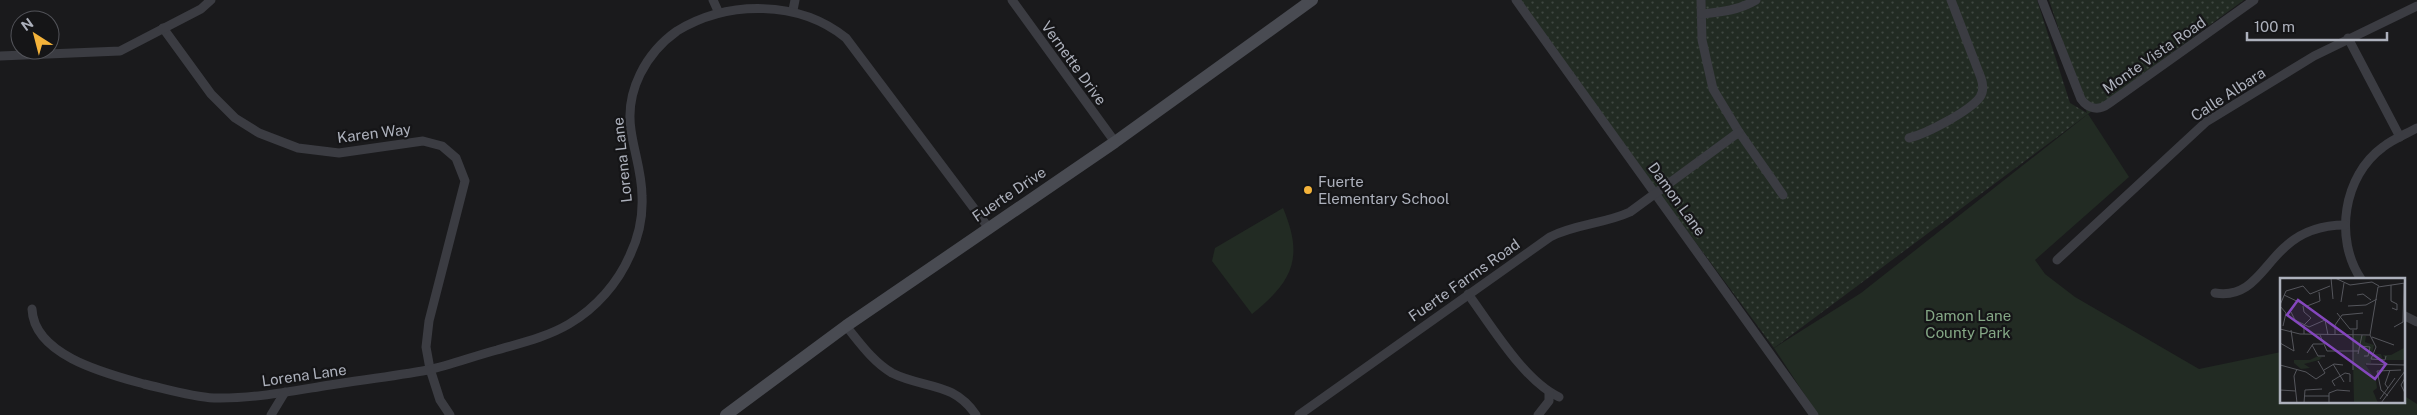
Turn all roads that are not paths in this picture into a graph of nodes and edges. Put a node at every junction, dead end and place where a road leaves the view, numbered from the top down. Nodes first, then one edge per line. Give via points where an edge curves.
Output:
1 (212, 0) edge
2 (713, 0) edge
3 (795, 0) edge
4 (1012, 0) edge
5 (1312, 0) edge
6 (1516, 0) edge
7 (1702, 0) edge
8 (1756, 0) edge
9 (1951, 0) edge
10 (2042, 0) edge
11 (2254, 0) edge
12 (2417, 6) edge
13 (793, 10) junction
14 (718, 11) junction
15 (1702, 14) junction
16 (163, 28) junction
17 (2348, 38) junction
18 (0, 56) edge
19 (2417, 128) edge
20 (1739, 132) junction
21 (2400, 137) junction
22 (1909, 138) dead end
23 (1115, 142) junction
24 (1656, 193) junction
25 (1783, 195) dead end
26 (2345, 225) junction
27 (988, 227) junction
28 (2056, 260) dead end
29 (2361, 278) edge
30 (2215, 293) dead end
31 (1468, 294) junction
32 (32, 310) dead end
33 (2404, 316) edge
34 (2417, 322) edge
35 (846, 326) junction
36 (430, 369) junction
37 (284, 392) junction
38 (1549, 392) junction
39 (1559, 396) dead end
40 (271, 415) edge
41 (450, 415) edge
42 (726, 415) edge
43 (976, 415) edge
44 (1299, 415) edge
45 (1538, 415) edge
46 (1814, 415) edge

1 - 16 street
2 - 14 street
3 - 13 street
4 - 23 street, Vernette Drive
5 - 23 street, Fuerte Drive
6 - 24 street, Damon Lane
7 - 15 street
8 - 15 street via 1727,12
9 - 22 street via 1981,78 1982,90 1976,101 1926,134
10 - 11 street, Monte Vista Road via 2081,100 2096,108 2104,107
12 - 17 street, Calle Albara
13 - 14 street, Lorena Lane via 755,5
13 - 27 street, Lorena Lane via 830,26 854,46
14 - 36 street, Lorena Lane via 690,23 666,39 648,60 638,79 630,120 641,186 640,222 630,255 608,290 582,315 554,332
15 - 20 street via 1702,40 1713,89
16 - 18 street via 120,51
16 - 36 street, Karen Way via 211,94 235,118 259,134 298,148 338,153 423,140 442,146 456,158 465,181 429,322 426,347
17 - 21 street
17 - 28 street, Calle Albara via 2206,122
19 - 21 street
20 - 24 street, Fuerte Farms Road
20 - 25 street
21 - 26 street via 2383,147 2362,171 2348,202
23 - 27 street, Fuerte Drive
24 - 31 street, Fuerte Farms Road via 1620,216 1572,227 1550,237
24 - 46 street, Damon Lane
26 - 29 street via 2347,247
26 - 30 street via 2318,228 2300,235 2278,253 2251,285 2232,293
27 - 35 street, Fuerte Drive
31 - 38 street via 1515,358
31 - 44 street, Fuerte Farms Road
32 - 37 street, Lorena Lane via 34,325 45,338 71,359 105,374 211,398
33 - 34 street
35 - 42 street, Fuerte Drive
35 - 43 street via 882,367 901,377 950,391
36 - 37 street, Lorena Lane
36 - 41 street, Karen Way via 440,400
37 - 40 street
38 - 39 street
38 - 45 street via 1549,401

